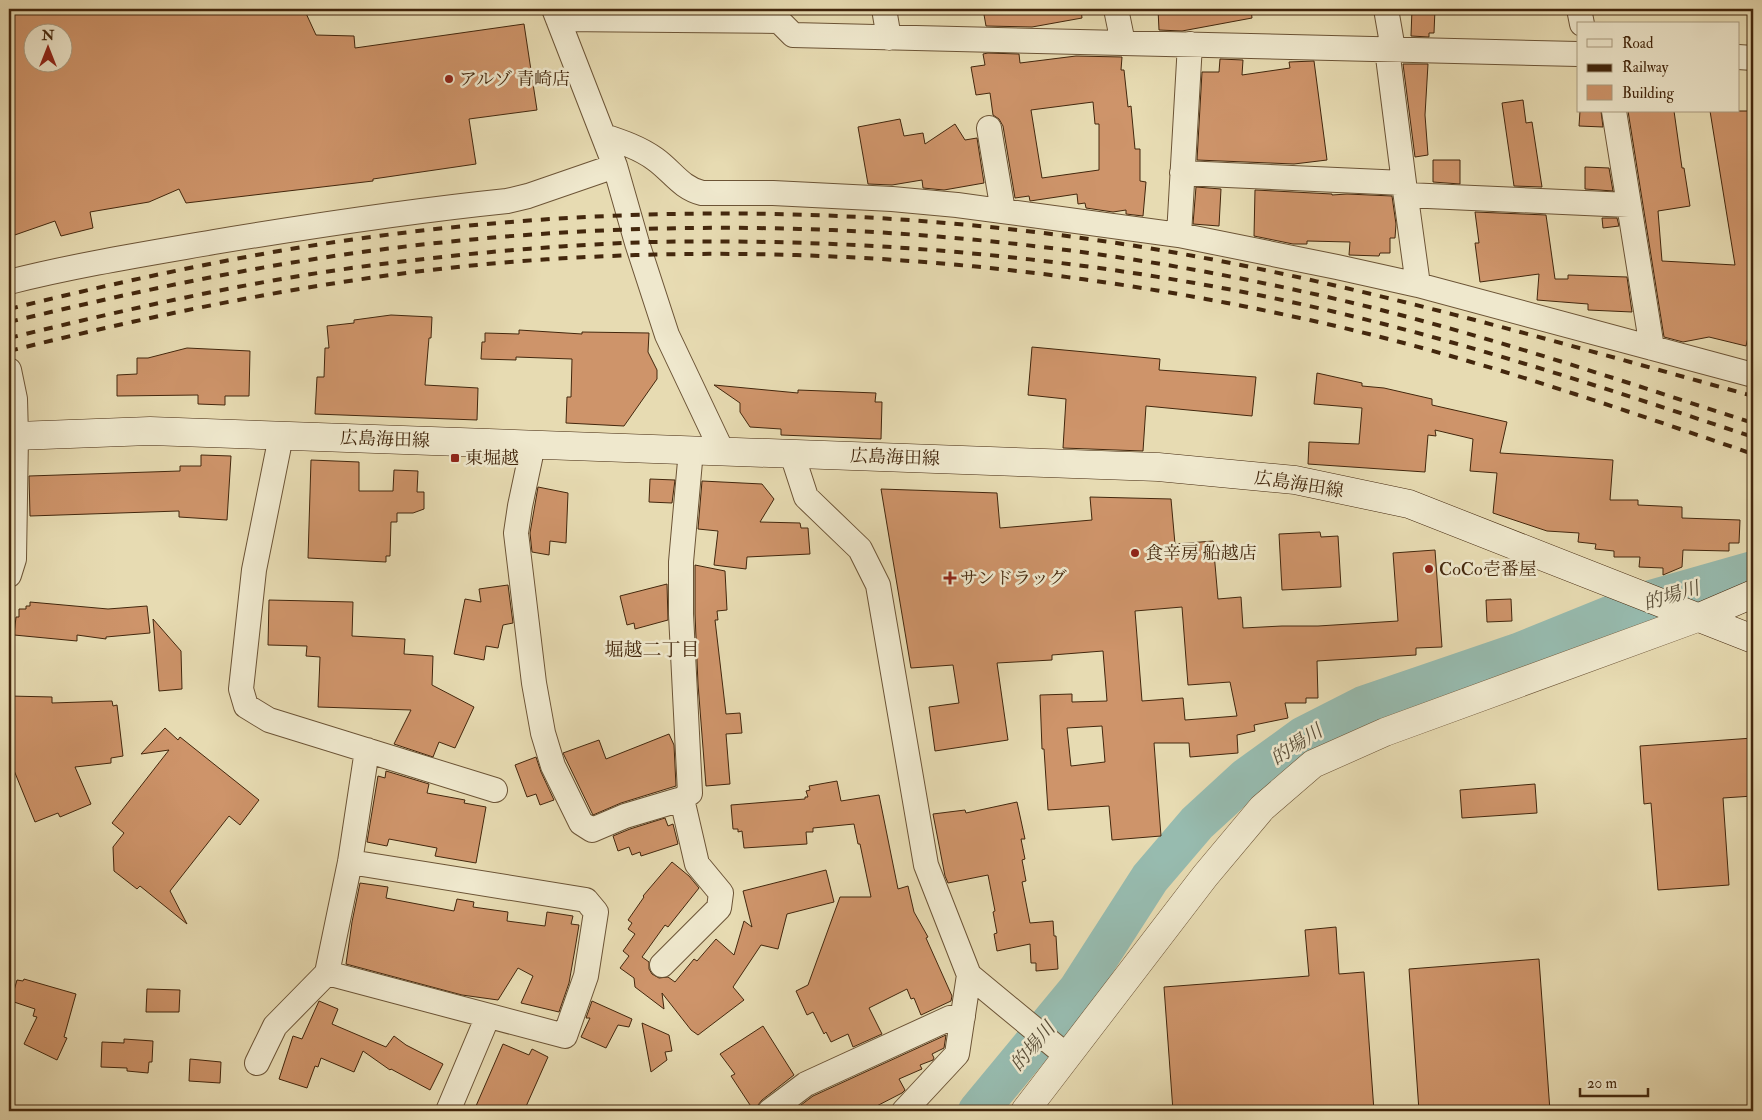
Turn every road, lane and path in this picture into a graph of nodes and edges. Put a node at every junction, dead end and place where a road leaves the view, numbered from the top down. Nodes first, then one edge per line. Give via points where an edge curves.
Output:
1 (884, 9) edge
2 (1116, 9) edge
3 (1386, 9) edge
4 (1579, 9) edge
5 (556, 14) edge
6 (1582, 22) edge
7 (889, 38) junction
8 (1123, 43) junction
9 (1190, 44) junction
10 (1390, 49) junction
11 (1577, 54) edge
12 (1740, 57) edge
13 (1753, 58) edge
14 (1614, 112) edge
15 (988, 128) dead end
16 (604, 136) junction
17 (615, 166) junction
18 (1182, 173) junction
19 (1405, 189) junction
20 (1629, 205) junction
21 (1003, 211) junction
22 (1179, 236) junction
23 (9, 282) edge
24 (1418, 285) junction
25 (1652, 348) junction
26 (9, 370) edge
27 (1753, 375) edge
28 (13, 436) edge
29 (281, 436) junction
30 (533, 445) junction
31 (691, 450) junction
32 (722, 451) junction
33 (792, 454) junction
34 (9, 575) edge
35 (1753, 594) edge
36 (1685, 613) junction
37 (1753, 639) edge
38 (368, 750) junction
39 (495, 790) dead end
40 (682, 799) junction
41 (350, 862) junction
42 (662, 965) dead end
43 (327, 973) junction
44 (969, 975) junction
45 (488, 1016) junction
46 (963, 1017) junction
47 (1067, 1056) junction
48 (257, 1063) dead end
49 (448, 1111) edge
50 (770, 1111) edge
51 (904, 1111) edge
52 (1025, 1111) edge

1 - 7 street
2 - 8 street
3 - 10 street
4 - 6 street
5 - 7 street via 779,21 793,35
5 - 16 street
7 - 8 street
8 - 9 street
9 - 10 street
9 - 18 street
10 - 11 street
10 - 19 street
12 - 13 street
14 - 20 street
15 - 21 street
16 - 17 street
16 - 21 street via 640,149 686,187 702,193 892,199
17 - 23 street via 507,201 266,233 97,262
17 - 32 street via 667,335
18 - 19 street
18 - 22 street
19 - 20 street
19 - 24 street
20 - 25 street
21 - 22 street
22 - 24 street
24 - 25 street
25 - 27 street
26 - 28 street via 15,399
28 - 29 main road, 広島海田線 via 150,431
28 - 34 street via 14,560
29 - 30 main road, 広島海田線
29 - 38 street via 254,570 241,689 246,706 269,720
30 - 31 main road, 広島海田線
30 - 40 street via 516,533 534,683 553,766 581,823 592,830
31 - 32 main road, 広島海田線
31 - 40 street via 681,562 690,793
32 - 33 main road, 広島海田線
33 - 36 main road, 広島海田線 via 1158,467 1295,480 1410,504
33 - 44 street via 806,497 860,549 878,585 926,865
35 - 36 main road
36 - 37 main road, 広島海田線
36 - 47 main road via 1313,764 1255,816
38 - 39 street
38 - 41 street
40 - 42 street via 698,864 720,893 719,908
41 - 43 street
41 - 45 street via 586,900 596,912 586,976 565,1036
43 - 45 street
43 - 48 street via 275,1026
44 - 46 street
44 - 47 street
45 - 49 street
46 - 50 street via 950,1018 806,1084
46 - 51 street via 957,1054
47 - 52 main road

